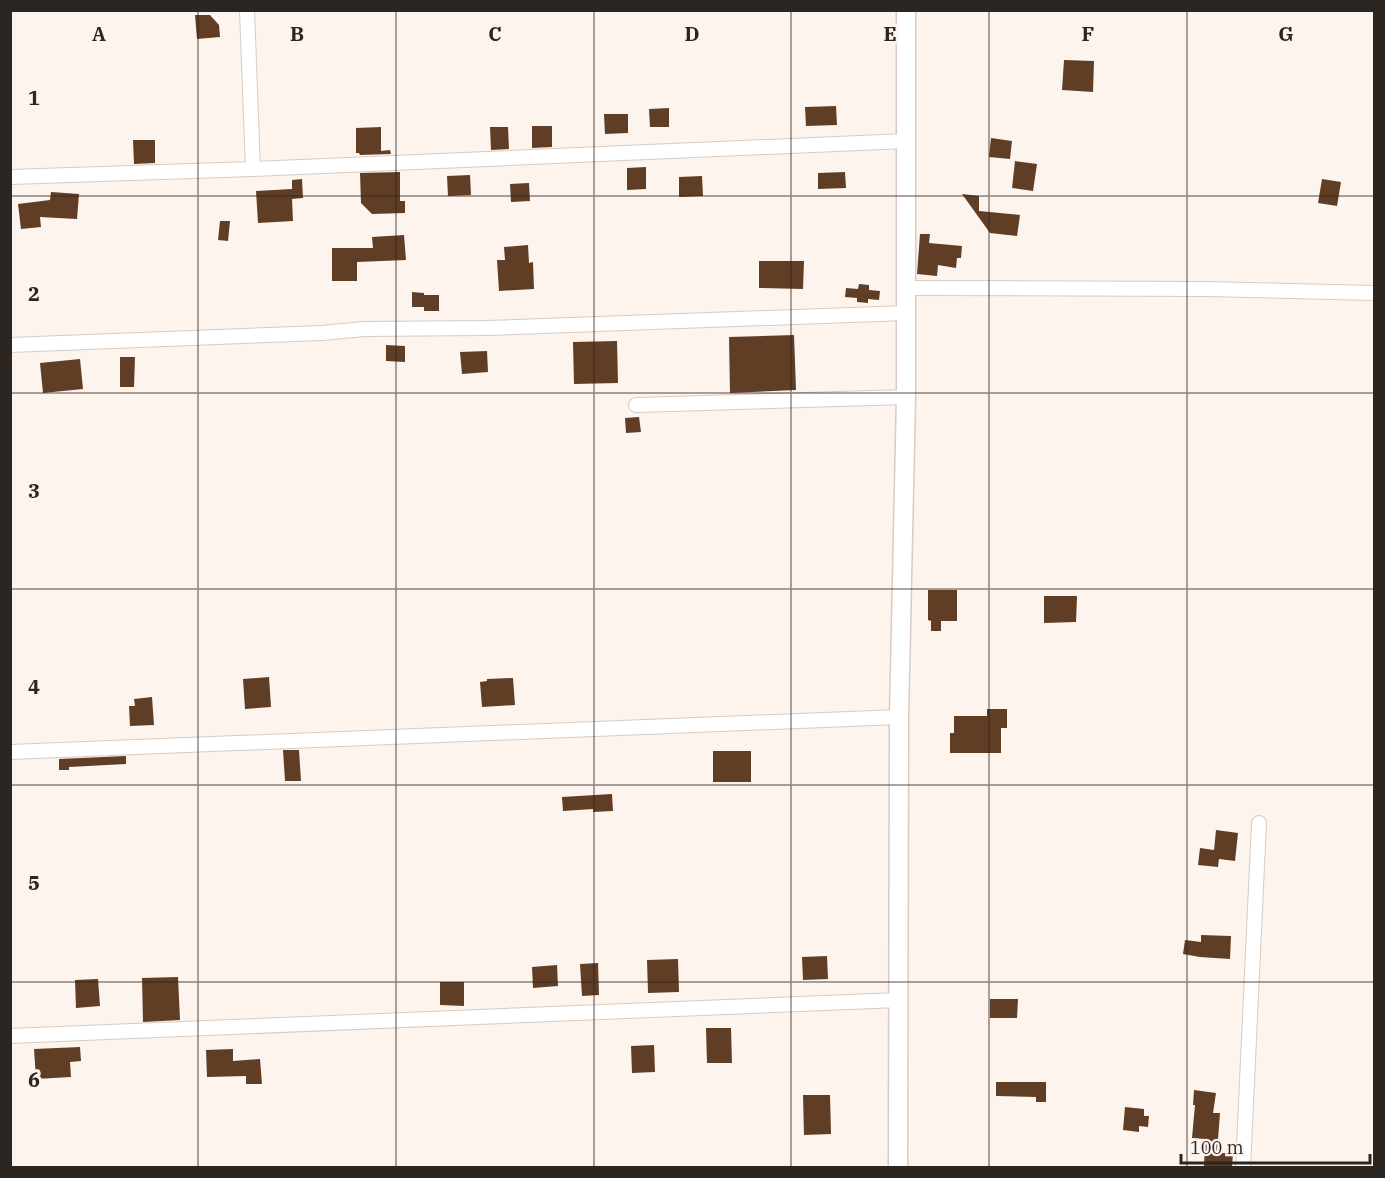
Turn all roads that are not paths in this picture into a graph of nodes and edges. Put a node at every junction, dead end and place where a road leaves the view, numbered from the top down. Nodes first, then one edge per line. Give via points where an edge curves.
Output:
1 (247, 10) edge
2 (906, 10) edge
3 (906, 141) junction
4 (253, 169) junction
5 (10, 177) edge
6 (906, 288) junction
7 (1374, 293) edge
8 (906, 313) junction
9 (10, 345) edge
10 (906, 397) junction
11 (636, 405) dead end
12 (900, 717) junction
13 (10, 752) edge
14 (1259, 823) dead end
15 (899, 1000) junction
16 (10, 1036) edge
17 (898, 1167) edge
18 (1243, 1167) edge

1 - 4 street
2 - 3 street
3 - 4 street
3 - 6 street
4 - 5 street
6 - 7 street
6 - 8 street
8 - 9 street via 364,329
8 - 10 street
10 - 11 street
10 - 12 street
12 - 13 street
12 - 15 street
14 - 18 street
15 - 16 street
15 - 17 street

